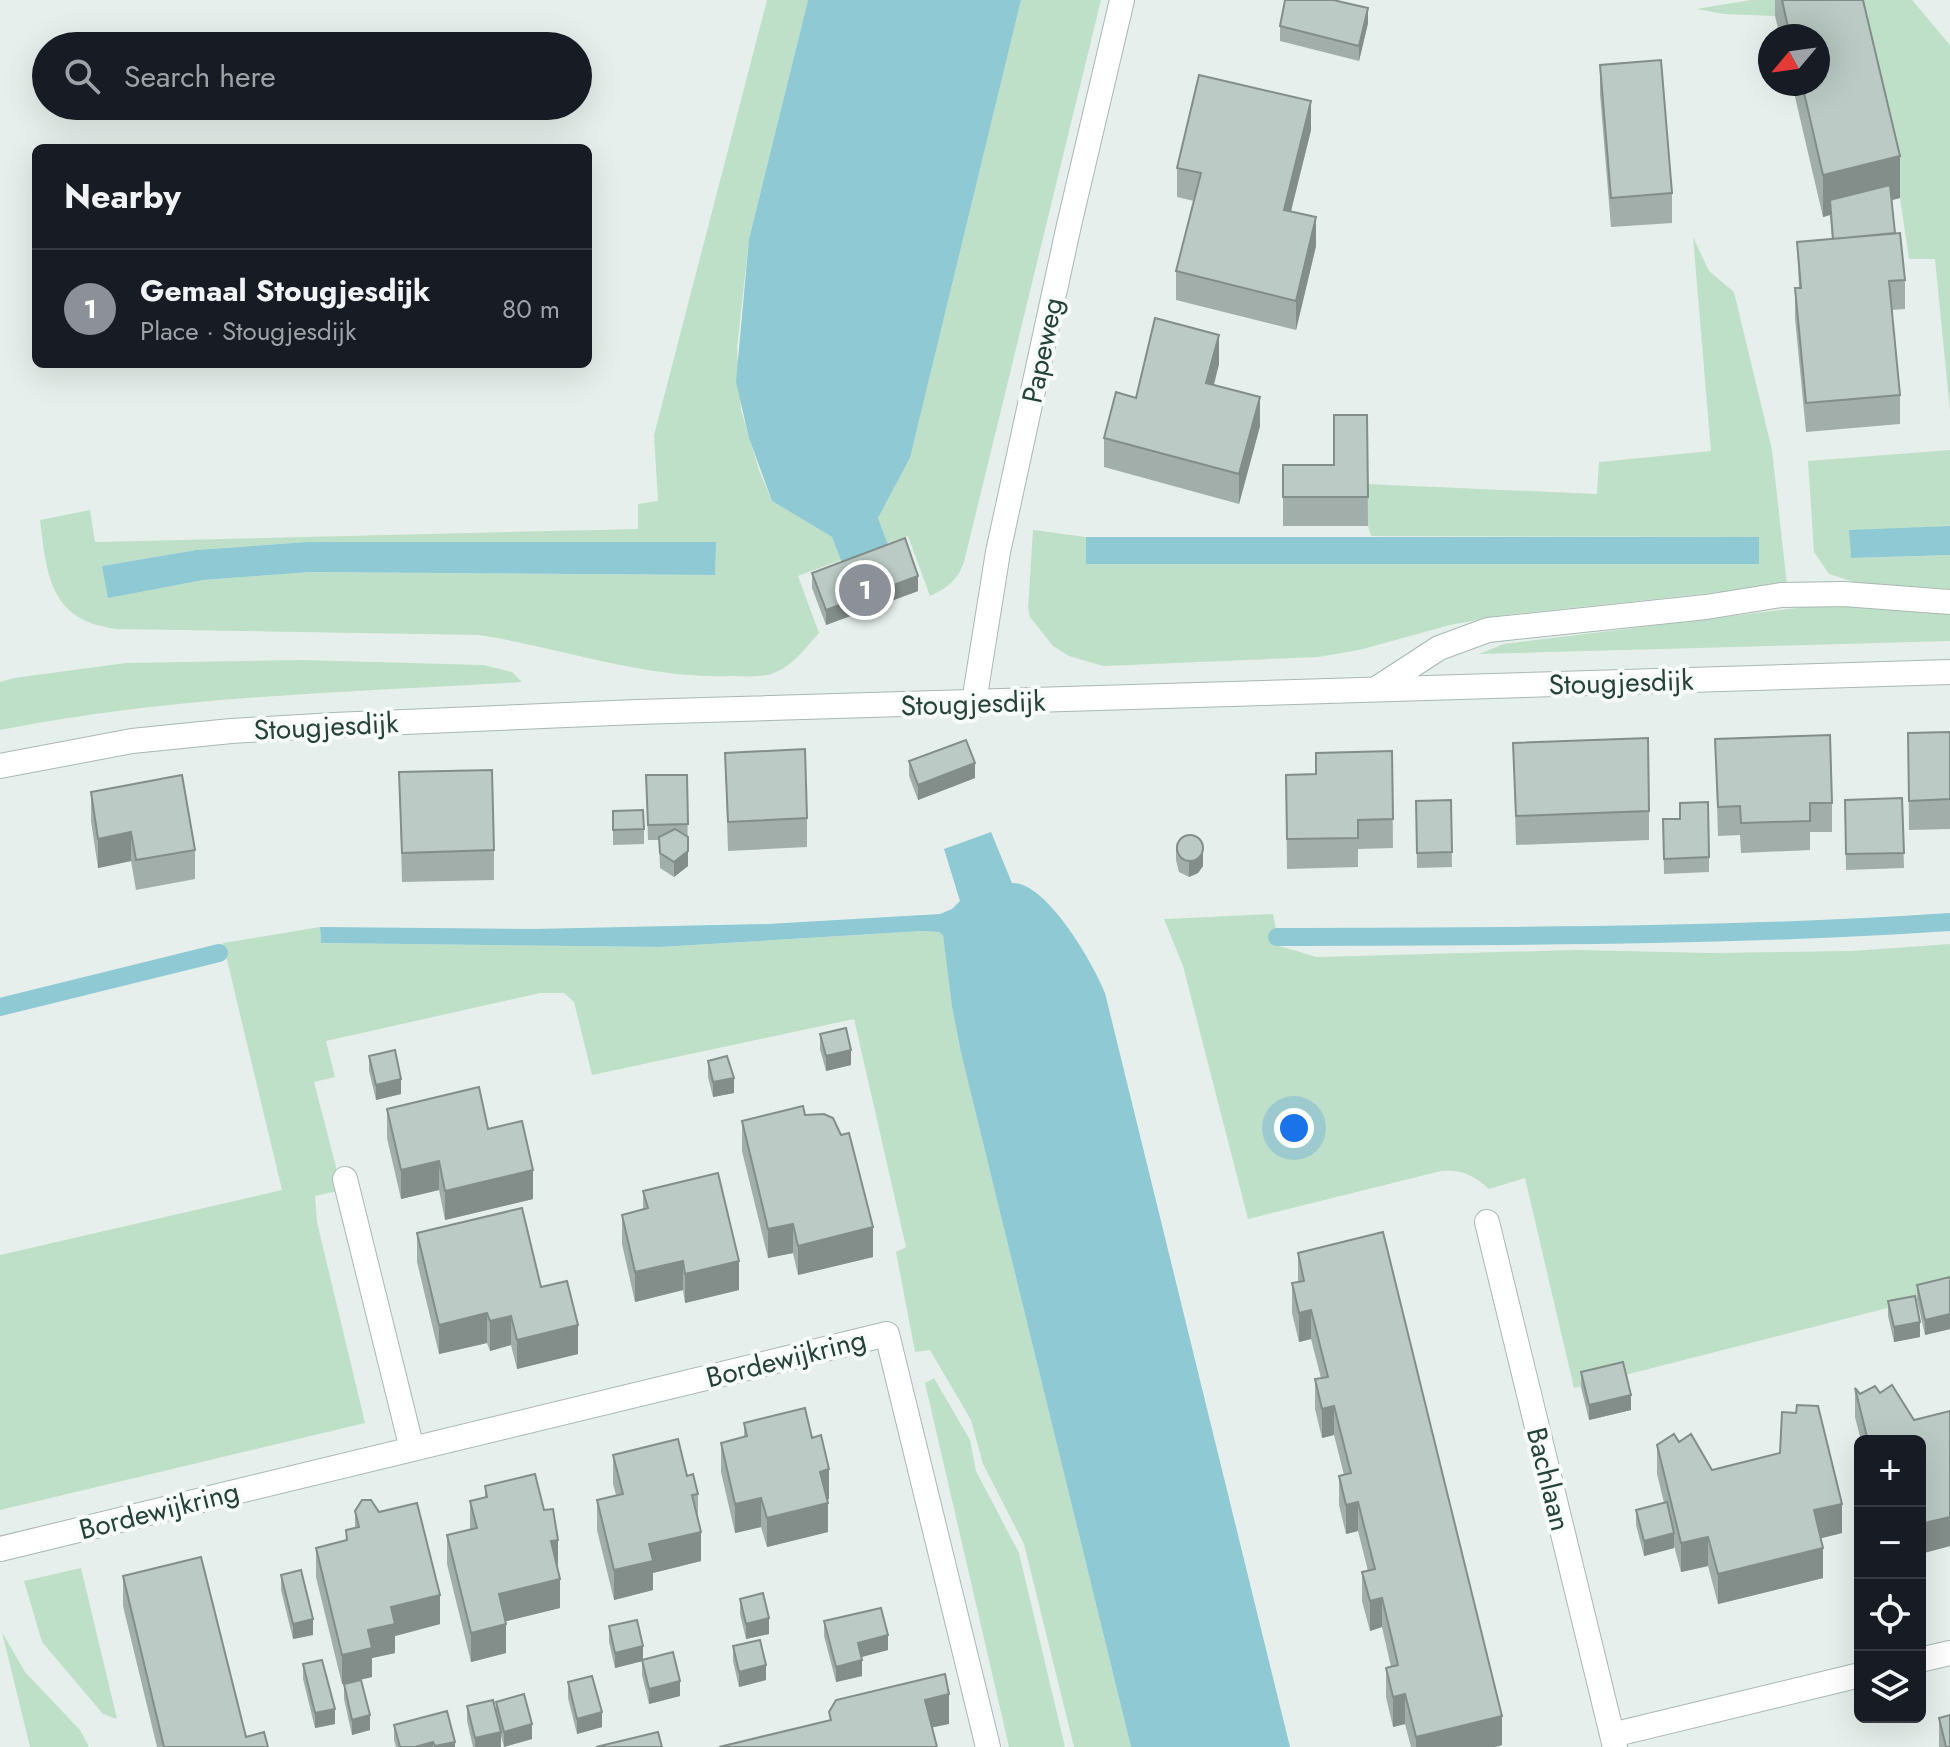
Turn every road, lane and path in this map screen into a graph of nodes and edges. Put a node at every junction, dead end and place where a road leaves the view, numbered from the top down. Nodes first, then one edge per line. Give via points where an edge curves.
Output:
1 (1122, 0) edge
2 (1950, 602) edge
3 (1950, 672) edge
4 (1376, 689) junction
5 (974, 702) junction
6 (0, 766) edge
7 (345, 1179) dead end
8 (1487, 1222) dead end
9 (412, 1449) junction
10 (0, 1549) edge
11 (1950, 1653) edge
12 (1926, 1659) edge
13 (1854, 1677) edge
14 (1613, 1741) edge
15 (988, 1747) edge

1 - 5 street, Papeweg via 998,552
2 - 4 street via 1781,595 1488,630 1439,648
3 - 4 street, Stougjesdijk
4 - 5 street, Stougjesdijk
5 - 6 street, Stougjesdijk via 231,731 132,741
7 - 9 street
8 - 14 street, Bachlaan
9 - 10 street, Bordewijkring
9 - 15 street, Bordewijkring via 887,1334
11 - 12 street
13 - 14 street, Bachlaan

